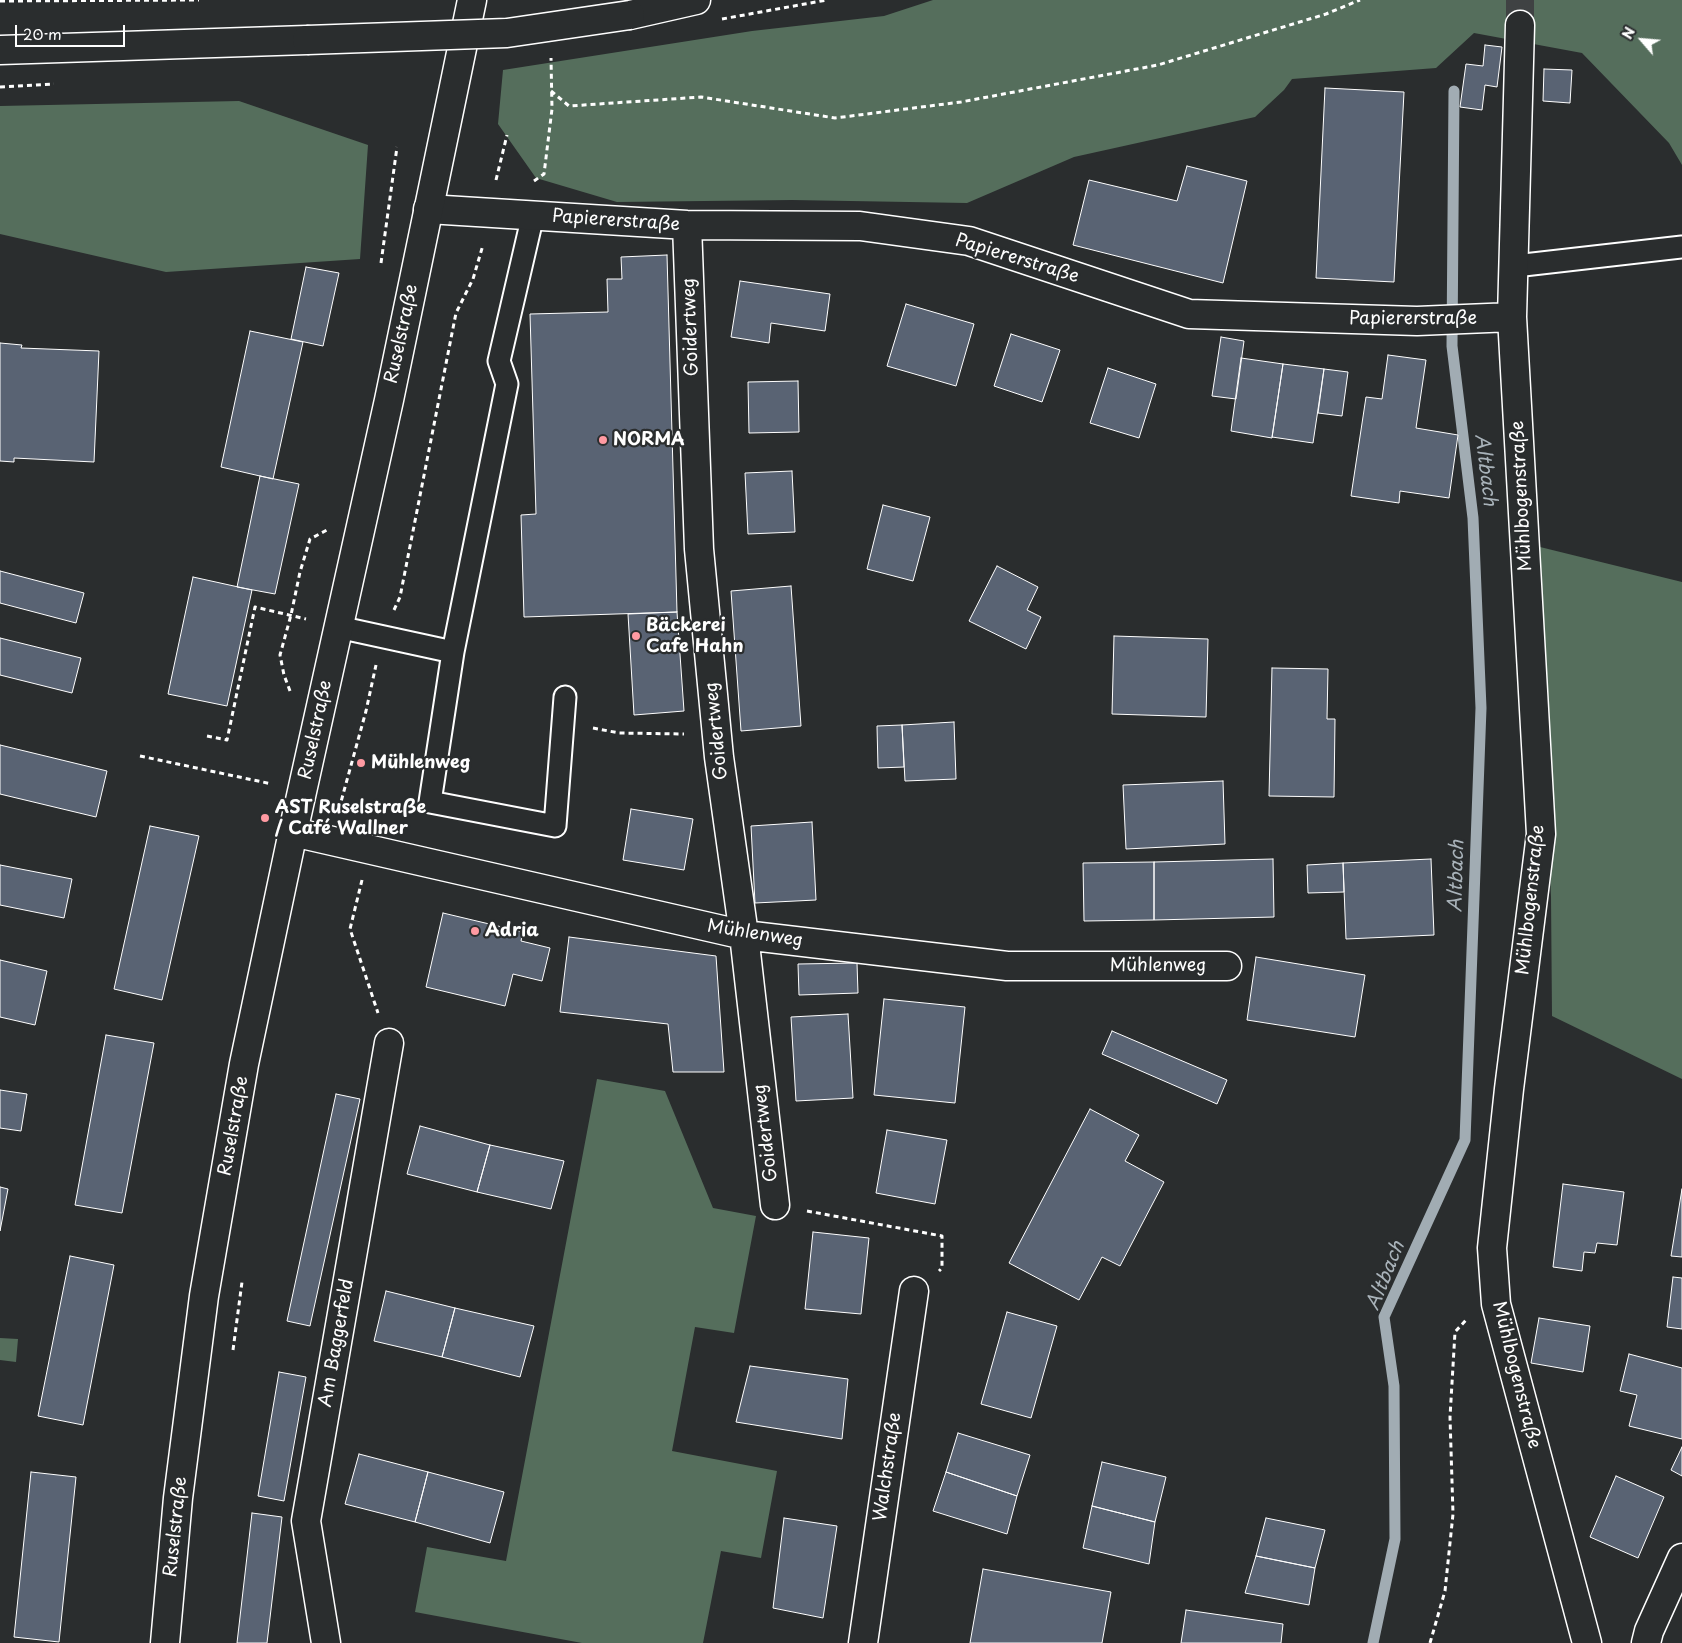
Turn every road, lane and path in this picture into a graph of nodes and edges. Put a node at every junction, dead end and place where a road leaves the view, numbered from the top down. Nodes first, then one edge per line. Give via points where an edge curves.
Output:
1 (199, 0) edge
2 (472, 0) edge
3 (696, 0) edge
4 (1360, 0) edge
5 (0, 1) edge
6 (1520, 25) tunnel mouth
7 (0, 50) edge
8 (550, 50) dead end
9 (551, 91) junction
10 (507, 135) dead end
11 (497, 174) dead end
12 (428, 209) junction
13 (491, 213) junction
14 (532, 215) junction
15 (687, 225) junction
16 (483, 244) dead end
17 (1682, 247) edge
18 (1515, 266) junction
19 (1512, 318) junction
20 (338, 628) junction
21 (382, 636) junction
22 (453, 652) junction
23 (564, 697) dead end
24 (563, 723) junction
25 (668, 734) dead end
26 (207, 736) dead end
27 (140, 756) dead end
28 (278, 785) dead end
29 (293, 832) junction
30 (327, 839) junction
31 (361, 884) dead end
32 (744, 936) junction
33 (1227, 966) dead end
34 (371, 992) dead end
35 (389, 1043) dead end
36 (775, 1205) joint
37 (243, 1281) dead end
38 (1495, 1287) junction
39 (914, 1291) joint
40 (233, 1350) dead end
41 (1682, 1558) edge
42 (165, 1643) edge
43 (326, 1643) edge
44 (863, 1643) edge
45 (1430, 1643) edge
46 (1587, 1643) edge
47 (1646, 1643) edge

1 - 5 path
2 - 12 street, Ruselstraße
3 - 7 street, bridge via 630,15 507,33
4 - 9 path via 1326,14 1158,65 961,102 835,118 701,97 569,106
6 - 18 street, Mühlbogenstraße
8 - 9 path
9 - 13 path via 552,109 544,174
10 - 11 path
12 - 13 street, Papiererstraße
12 - 20 street, Ruselstraße
13 - 14 street, Papiererstraße
14 - 15 street, Papiererstraße
14 - 22 lane via 499,361 507,384
15 - 19 street, Papiererstraße via 860,226 969,241 1189,314 1417,321
15 - 32 street, Goidertweg via 699,549 719,757
16 - 21 path via 473,279 456,313 400,597
17 - 18 lane
18 - 19 street, Mühlbogenstraße
19 - 38 street, Mühlbogenstraße via 1541,834 1492,1248
20 - 21 lane
20 - 26 path via 255,607 227,740
20 - 29 street, Ruselstraße
21 - 22 lane
21 - 30 path via 343,798
22 - 24 lane via 430,802 555,826
23 - 24 lane
24 - 25 path via 619,733
27 - 28 path
29 - 30 street, Mühlenweg
29 - 42 street, Ruselstraße via 244,1064 204,1296 178,1498
30 - 32 street, Mühlenweg
31 - 34 path via 350,929
32 - 33 street, Mühlenweg via 1007,966
32 - 36 street, Goidertweg
35 - 43 street, Am Baggerfeld via 306,1521
36 - 39 path via 942,1236 942,1268
37 - 40 path
38 - 45 path via 1455,1332 1450,1418 1452,1514 1445,1591
38 - 46 street, Mühlbogenstraße via 1496,1304
39 - 44 street, Walchstraße
41 - 47 street

